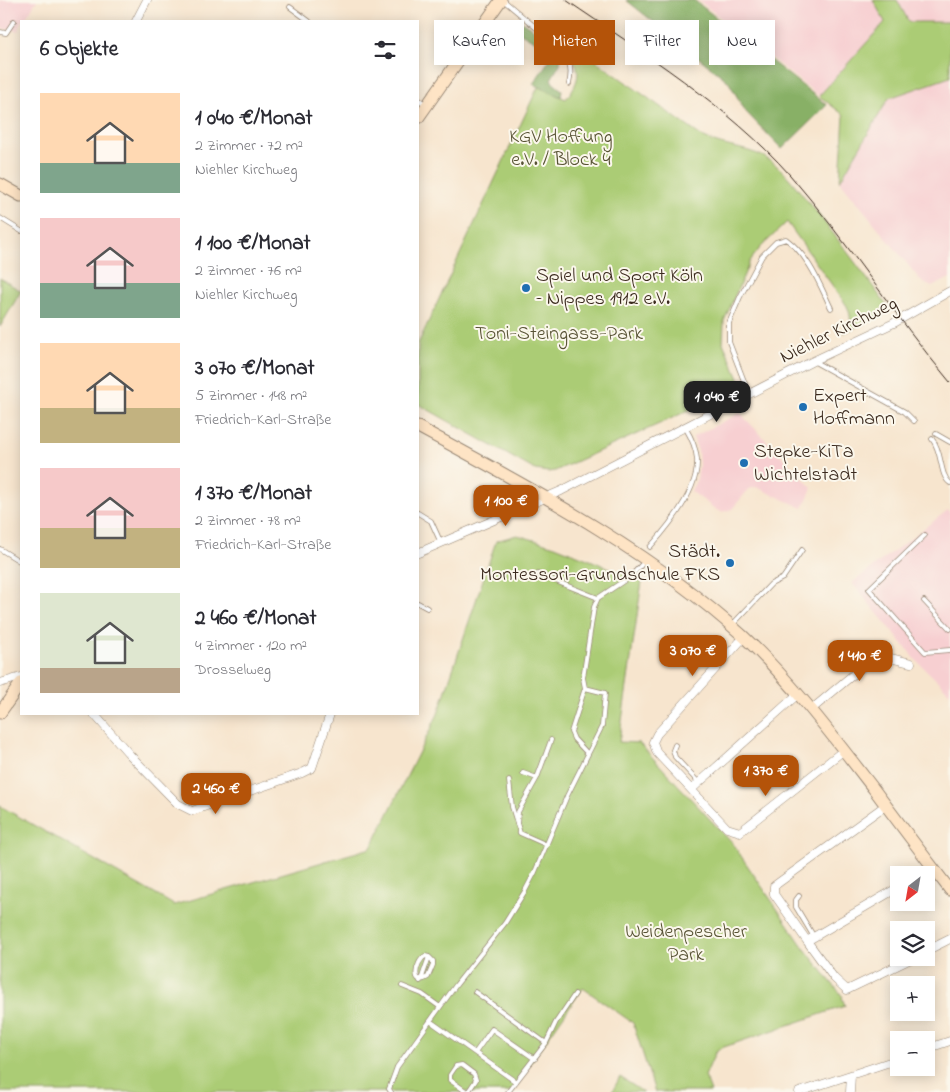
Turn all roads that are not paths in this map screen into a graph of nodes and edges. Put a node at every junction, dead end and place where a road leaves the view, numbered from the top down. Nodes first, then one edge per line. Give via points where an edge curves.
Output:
1 (147, 0) edge
2 (502, 0) edge
3 (290, 7) dead end
4 (137, 20) edge
5 (308, 20) edge
6 (14, 21) dead end
7 (0, 32) edge
8 (569, 84) dead end
9 (422, 102) edge
10 (0, 184) edge
11 (20, 195) edge
12 (0, 218) edge
13 (20, 230) edge
14 (950, 291) edge
15 (831, 308) dead end
16 (814, 361) junction
17 (749, 394) junction
18 (914, 421) dead end
19 (419, 427) edge
20 (685, 427) junction
21 (936, 434) dead end
22 (932, 439) dead end
23 (950, 442) edge
24 (950, 483) edge
25 (546, 498) junction
26 (419, 514) edge
27 (924, 535) dead end
28 (441, 543) junction
29 (650, 547) dead end
30 (0, 549) edge
31 (802, 550) dead end
32 (419, 553) edge
33 (646, 560) junction
34 (20, 561) edge
35 (538, 574) dead end
36 (598, 598) junction
37 (924, 601) dead end
38 (419, 604) edge
39 (427, 608) dead end
40 (731, 626) junction
41 (950, 629) edge
42 (744, 637) junction
43 (950, 650) edge
44 (911, 662) dead end
45 (20, 677) edge
46 (0, 683) edge
47 (20, 684) edge
48 (585, 688) junction
49 (798, 694) junction
50 (812, 708) junction
51 (0, 713) edge
52 (95, 715) edge
53 (330, 715) edge
54 (551, 740) dead end
55 (676, 745) dead end
56 (844, 750) junction
57 (588, 754) junction
58 (523, 773) dead end
59 (537, 778) junction
60 (509, 782) dead end
61 (699, 783) junction
62 (692, 789) junction
63 (886, 806) junction
64 (517, 824) junction
65 (547, 845) junction
66 (932, 866) edge
67 (935, 870) edge
68 (950, 890) edge
69 (890, 892) edge
70 (799, 896) dead end
71 (811, 939) junction
72 (950, 939) edge
73 (935, 946) edge
74 (429, 957) junction
75 (896, 966) edge
76 (420, 981) junction
77 (402, 986) dead end
78 (475, 992) dead end
79 (575, 994) dead end
80 (440, 1007) junction
81 (430, 1021) junction
82 (950, 1041) edge
83 (546, 1043) junction
84 (935, 1046) edge
85 (475, 1053) junction
86 (534, 1059) junction
87 (890, 1062) edge
88 (851, 1075) junction
89 (516, 1082) junction
90 (391, 1092) edge
91 (467, 1092) edge
92 (508, 1092) edge
93 (798, 1092) edge
94 (850, 1092) edge

1 - 4 street
2 - 8 lane via 565,54 571,65
2 - 9 main road
3 - 5 lane
6 - 7 lane via 6,33
10 - 11 main road
12 - 13 lane
14 - 16 street, Niehler Kirchweg via 894,323
15 - 17 lane via 809,264 786,239 776,242 762,256 729,323 729,342
16 - 17 street, Niehler Kirchweg
16 - 18 lane via 905,412
17 - 20 street, Niehler Kirchweg
19 - 25 main road
20 - 25 street, Niehler Kirchweg
20 - 29 lane via 696,449 694,481 675,515
21 - 23 lane
22 - 24 lane via 937,444 943,473
25 - 28 street, Niehler Kirchweg
25 - 33 main road
26 - 28 lane via 431,521
27 - 43 lane via 870,589 924,652
28 - 32 street, Niehler Kirchweg
30 - 34 lane
31 - 40 lane via 784,578 771,584
33 - 36 lane via 631,576
33 - 40 main road
35 - 36 lane
36 - 48 lane via 583,678
37 - 41 lane
38 - 39 lane
40 - 42 main road
42 - 49 main road
42 - 62 street via 654,740 655,751
44 - 50 street via 873,658
45 - 46 street
47 - 51 main road
48 - 57 lane via 571,732
48 - 57 lane via 605,693 602,726
49 - 50 main road
49 - 61 street
50 - 56 main road
52 - 53 street via 178,804 192,811 312,768
54 - 59 lane
55 - 61 lane via 673,750 675,757
56 - 62 street via 740,832 727,828
56 - 63 main road
57 - 65 lane
58 - 59 lane
59 - 64 lane via 518,812
60 - 64 lane
61 - 62 street
63 - 66 main road
63 - 71 street via 774,886 774,894
64 - 65 lane via 520,833
65 - 80 lane via 505,923
67 - 68 main road
69 - 71 street
70 - 71 lane via 796,908
71 - 75 street via 834,978 847,990
72 - 73 street
74 - 76 lane
74 - 76 lane via 434,963 432,970 427,979
74 - 76 lane via 422,957 420,961 416,974
77 - 80 lane via 417,990
78 - 83 lane
79 - 83 lane
80 - 81 lane
81 - 85 lane
81 - 90 lane via 397,1067 388,1089
82 - 84 street
83 - 86 lane
85 - 86 lane via 492,1029
85 - 89 lane
86 - 89 lane
87 - 88 street
88 - 93 street
88 - 94 street
89 - 92 lane
91 - 91 lane via 450,1080 456,1066 462,1065 474,1074 476,1080

